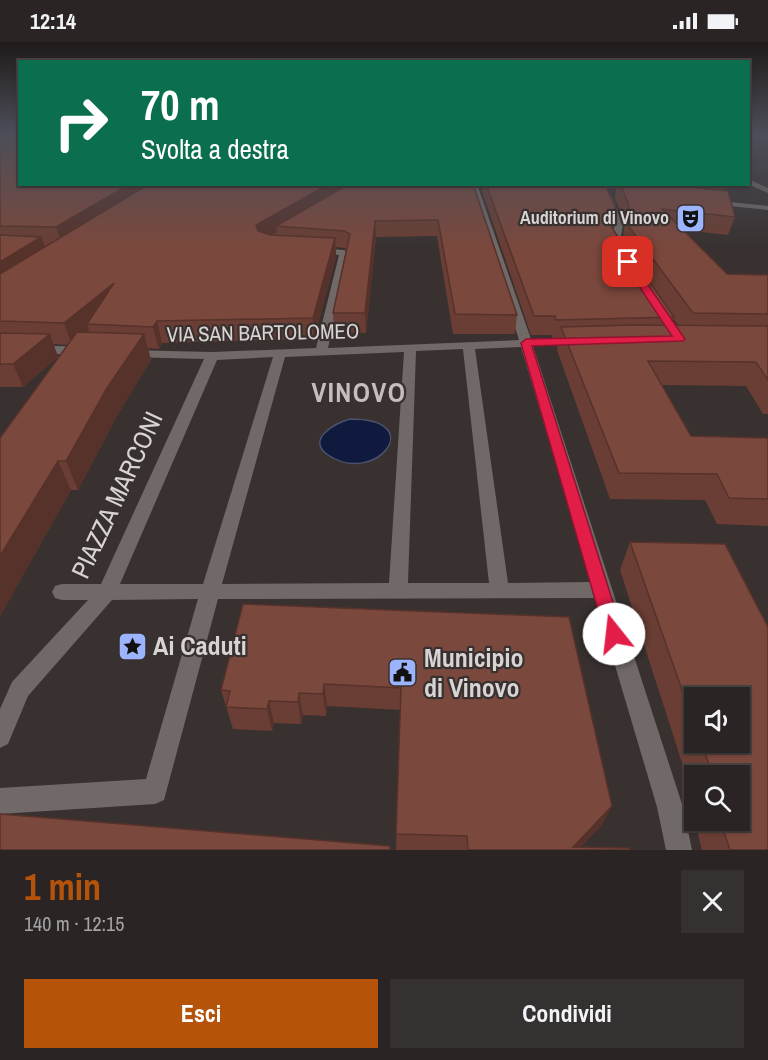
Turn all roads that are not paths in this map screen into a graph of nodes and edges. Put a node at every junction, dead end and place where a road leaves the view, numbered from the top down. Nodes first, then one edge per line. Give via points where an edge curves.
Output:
1 (750, 182) edge
2 (478, 188) edge
3 (768, 191) edge
4 (594, 192) edge
5 (466, 194) edge
6 (621, 200) edge
7 (699, 200) edge
8 (610, 202) junction
9 (768, 208) edge
10 (308, 250) edge
11 (628, 262) edge
12 (591, 341) edge
13 (526, 343) junction
14 (469, 347) junction
15 (0, 348) edge
16 (410, 349) junction
17 (93, 352) edge
18 (116, 352) edge
19 (321, 352) junction
20 (280, 354) junction
21 (212, 356) junction
22 (601, 590) junction
23 (398, 591) junction
24 (500, 591) junction
25 (62, 592) dead end
26 (107, 592) junction
27 (210, 592) junction
28 (0, 736) edge
29 (0, 801) edge
30 (678, 850) edge

1 - 3 street
2 - 5 street
2 - 13 street
4 - 8 street via 610,193
6 - 8 street
7 - 9 street
8 - 11 street via 620,224 615,243
10 - 19 street via 344,253
12 - 13 street, VIA SAN BARTOLOMEO
13 - 14 street, VIA SAN BARTOLOMEO
13 - 22 street
14 - 16 street, VIA SAN BARTOLOMEO
14 - 24 street
15 - 17 street
16 - 19 street, VIA SAN BARTOLOMEO
16 - 23 street
18 - 21 street, VIA SAN BARTOLOMEO
19 - 20 street, VIA SAN BARTOLOMEO
20 - 21 street, VIA SAN BARTOLOMEO
20 - 27 street
21 - 26 street, PIAZZA MARCONI
22 - 24 street
22 - 30 street via 670,807
23 - 24 street
23 - 27 street
25 - 26 street
26 - 27 street
26 - 28 street, PIAZZA MARCONI via 20,689
27 - 29 street via 155,791

